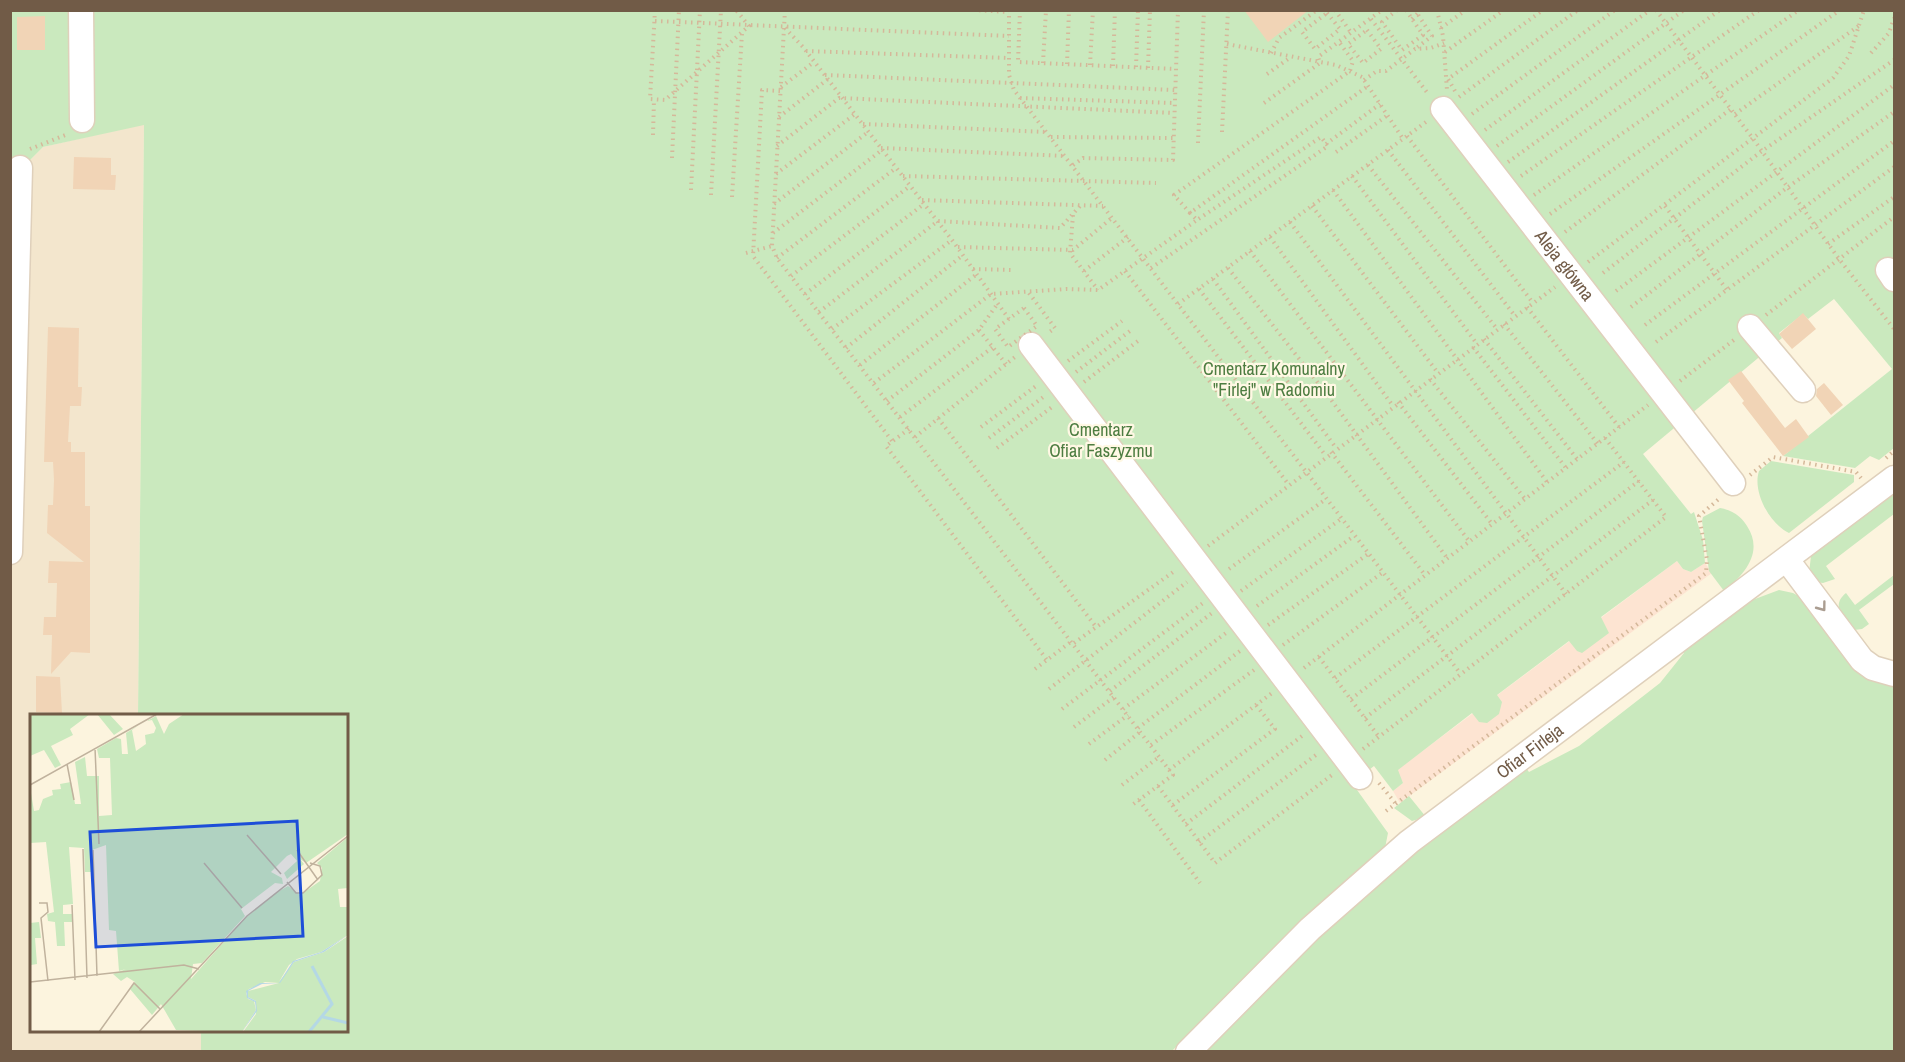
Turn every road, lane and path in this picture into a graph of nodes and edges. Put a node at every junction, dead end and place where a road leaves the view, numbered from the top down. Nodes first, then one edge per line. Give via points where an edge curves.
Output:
1 (81, 10) edge
2 (656, 10) edge
3 (679, 10) edge
4 (700, 10) edge
5 (721, 10) edge
6 (736, 10) edge
7 (785, 10) edge
8 (973, 10) edge
9 (1020, 10) edge
10 (1046, 10) edge
11 (1069, 10) edge
12 (1093, 10) edge
13 (1115, 10) edge
14 (1138, 10) edge
15 (1150, 10) edge
16 (1178, 10) edge
17 (1204, 10) edge
18 (1228, 10) edge
19 (1317, 10) edge
20 (1335, 10) edge
21 (1382, 10) edge
22 (1406, 10) edge
23 (1437, 10) edge
24 (1466, 10) edge
25 (1503, 10) edge
26 (1543, 10) edge
27 (1578, 10) edge
28 (1615, 10) edge
29 (1650, 10) edge
30 (1656, 10) edge
31 (1684, 10) edge
32 (1720, 10) edge
33 (1759, 10) edge
34 (1799, 10) edge
35 (1840, 10) edge
36 (1864, 10) edge
37 (1010, 11) edge
38 (1394, 11) edge
39 (1418, 12) edge
40 (1340, 17) junction
41 (1894, 18) edge
42 (1371, 19) junction
43 (1412, 19) junction
44 (655, 21) junction
45 (679, 22) junction
46 (1334, 22) junction
47 (700, 23) junction
48 (721, 24) junction
49 (1666, 24) junction
50 (1861, 25) junction
51 (749, 26) junction
52 (784, 27) junction
53 (1441, 28) junction
54 (742, 32) junction
55 (1351, 33) junction
56 (1009, 36) junction
57 (1356, 38) junction
58 (1328, 39) junction
59 (1679, 41) junction
60 (1339, 42) junction
61 (1444, 43) junction
62 (1227, 44) junction
63 (1333, 46) junction
64 (1415, 49) junction
65 (806, 51) junction
66 (719, 52) junction
67 (1271, 52) junction
68 (1445, 52) junction
69 (1871, 53) dead end
70 (1291, 57) junction
71 (1009, 58) junction
72 (1359, 58) junction
73 (1402, 59) junction
74 (1692, 59) junction
75 (1894, 60) edge
76 (1353, 61) junction
77 (814, 62) junction
78 (1043, 63) junction
79 (1320, 63) junction
80 (1067, 64) junction
81 (1090, 65) junction
82 (1113, 66) junction
83 (1136, 67) junction
84 (1148, 68) junction
85 (1175, 69) junction
86 (1350, 71) junction
87 (698, 72) junction
88 (1268, 74) dead end
89 (826, 77) junction
90 (1706, 77) junction
91 (1448, 79) junction
92 (1364, 80) junction
93 (1010, 83) junction
94 (1894, 85) edge
95 (1368, 86) junction
96 (780, 89) junction
97 (1175, 90) junction
98 (675, 93) junction
99 (1719, 94) junction
100 (843, 98) junction
101 (1020, 98) junction
102 (654, 99) junction
103 (1174, 103) junction
104 (1264, 103) dead end
105 (1451, 103) junction
106 (1380, 104) junction
107 (1028, 108) junction
108 (1731, 110) junction
109 (1894, 112) edge
110 (855, 114) junction
111 (1174, 114) junction
112 (1472, 114) junction
113 (1735, 114) junction
114 (1388, 115) junction
115 (779, 117) junction
116 (82, 120) joint
117 (863, 124) junction
118 (1484, 130) junction
119 (868, 132) junction
120 (1222, 132) dead end
121 (1049, 134) junction
122 (652, 135) dead end
123 (1405, 137) junction
124 (1173, 138) junction
125 (1754, 140) junction
126 (1894, 141) edge
127 (1198, 143) dead end
128 (1326, 144) junction
129 (777, 146) junction
130 (1496, 146) junction
131 (881, 149) junction
132 (1388, 150) junction
133 (1336, 152) dead end
134 (1762, 152) junction
135 (1065, 156) junction
136 (672, 158) dead end
137 (1508, 162) junction
138 (1073, 165) junction
139 (1368, 165) junction
140 (1894, 167) edge
141 (20, 168) joint
142 (896, 168) junction
143 (1776, 171) junction
144 (776, 174) junction
145 (902, 176) junction
146 (1352, 176) junction
147 (1520, 177) junction
148 (1086, 182) junction
149 (1156, 183) dead end
150 (910, 186) junction
151 (1788, 187) junction
152 (691, 190) dead end
153 (1333, 190) junction
154 (711, 195) dead end
155 (1534, 195) junction
156 (732, 197) dead end
157 (1894, 197) edge
158 (922, 202) junction
159 (1539, 202) dead end
160 (774, 204) junction
161 (1081, 205) junction
162 (1104, 206) junction
163 (1312, 206) junction
164 (1665, 206) junction
165 (1802, 207) junction
166 (1544, 208) dead end
167 (1190, 213) junction
168 (1073, 214) junction
169 (1549, 215) junction
170 (1113, 217) junction
171 (1674, 218) junction
172 (1894, 218) edge
173 (1197, 220) junction
174 (938, 222) junction
175 (1290, 222) junction
176 (1814, 224) junction
177 (773, 233) junction
178 (1563, 233) junction
179 (1128, 237) junction
180 (1270, 237) junction
181 (1688, 237) junction
182 (952, 240) junction
183 (1569, 241) dead end
184 (1828, 244) junction
185 (772, 246) junction
186 (957, 247) junction
187 (1071, 250) junction
188 (752, 251) junction
189 (1250, 251) junction
190 (746, 253) dead end
191 (1700, 254) junction
192 (963, 255) junction
193 (777, 258) junction
194 (1143, 258) junction
195 (1839, 259) junction
196 (1580, 264) junction
197 (973, 268) junction
198 (1151, 268) junction
199 (1228, 268) junction
200 (1014, 270) dead end
201 (1084, 271) junction
202 (1125, 271) junction
203 (1603, 273) dead end
204 (1714, 273) junction
205 (977, 274) junction
206 (791, 276) junction
207 (1213, 279) junction
208 (1199, 289) junction
209 (1098, 290) junction
210 (1727, 290) junction
211 (1616, 291) dead end
212 (1028, 292) junction
213 (805, 294) junction
214 (991, 294) junction
215 (998, 303) junction
216 (1533, 303) junction
217 (1178, 304) junction
218 (1527, 307) junction
219 (1631, 307) dead end
220 (819, 312) junction
221 (1515, 316) junction
222 (1009, 319) dead end
223 (1504, 324) junction
224 (1645, 325) dead end
225 (1750, 327) junction
226 (1894, 328) edge
227 (832, 329) junction
228 (1497, 329) junction
229 (979, 330) junction
230 (1484, 339) junction
231 (1656, 342) dead end
232 (1031, 345) junction
233 (1475, 345) junction
234 (993, 347) junction
235 (846, 348) junction
236 (1458, 358) junction
237 (1006, 364) junction
238 (860, 365) junction
239 (1438, 373) junction
240 (1430, 379) junction
241 (874, 383) junction
242 (1803, 390) dead end
243 (1414, 391) junction
244 (1664, 394) junction
245 (887, 401) junction
246 (1398, 402) junction
247 (1393, 406) junction
248 (900, 417) junction
249 (938, 418) junction
250 (1375, 419) junction
251 (1619, 427) junction
252 (909, 429) junction
253 (1356, 433) junction
254 (915, 437) junction
255 (1605, 438) junction
256 (892, 441) junction
257 (1598, 444) junction
258 (1336, 448) junction
259 (1331, 452) junction
260 (1326, 456) junction
261 (1577, 459) junction
262 (1624, 462) junction
263 (1566, 468) junction
264 (1305, 471) junction
265 (1861, 478) dead end
266 (1894, 478) edge
267 (1546, 482) junction
268 (1639, 482) junction
269 (1289, 485) junction
270 (1735, 485) junction
271 (1326, 499) junction
272 (1525, 499) junction
273 (1653, 500) junction
274 (1507, 513) junction
275 (1492, 524) junction
276 (1354, 536) junction
277 (1524, 537) junction
278 (1469, 541) junction
279 (10, 552) edge
280 (1368, 554) junction
281 (1539, 557) junction
282 (1447, 558) junction
283 (1787, 560) junction
284 (1382, 573) junction
285 (1425, 575) junction
286 (1206, 576) junction
287 (1553, 576) junction
288 (1566, 594) junction
289 (1398, 595) junction
290 (1416, 618) junction
291 (1096, 627) junction
292 (1432, 638) junction
293 (1254, 639) junction
294 (1073, 642) junction
295 (1447, 656) junction
296 (1319, 657) junction
297 (1047, 660) junction
298 (1087, 661) junction
299 (1035, 669) dead end
300 (1460, 674) junction
301 (1894, 674) edge
302 (1335, 678) junction
303 (1101, 680) junction
304 (1049, 689) dead end
305 (1278, 693) junction
306 (1114, 697) junction
307 (1351, 699) junction
308 (1256, 705) junction
309 (1062, 709) dead end
310 (1123, 709) junction
311 (1128, 715) junction
312 (1365, 718) junction
313 (1074, 727) dead end
314 (1139, 730) junction
315 (1379, 737) junction
316 (1307, 743) dead end
317 (1089, 744) dead end
318 (1151, 746) junction
319 (1312, 749) dead end
320 (1317, 756) junction
321 (1159, 757) junction
322 (1105, 760) dead end
323 (1322, 763) dead end
324 (1358, 765) joint
325 (1327, 769) dead end
326 (1169, 770) junction
327 (1122, 785) dead end
328 (1158, 786) junction
329 (1139, 800) junction
330 (1132, 805) dead end
331 (1173, 805) junction
332 (1386, 812) dead end
333 (1186, 824) junction
334 (1199, 842) junction
335 (1200, 883) dead end
336 (1188, 1052) edge

1 - 116 street
2 - 44 path
3 - 45 path
4 - 47 path
5 - 48 path
6 - 51 path
7 - 52 path
8 - 37 path
9 - 78 path via 1018,62
10 - 78 path
11 - 80 path
12 - 81 path
13 - 82 path
14 - 83 path
15 - 84 path
16 - 85 path
17 - 127 path
18 - 62 path
19 - 67 path via 1279,38
20 - 40 path
21 - 42 path
22 - 43 path
23 - 53 path
24 - 53 path
25 - 68 path
26 - 91 path
27 - 105 path
28 - 112 path
29 - 118 path
30 - 49 path
31 - 49 path
32 - 59 path
33 - 74 path
34 - 90 path
35 - 99 path
36 - 50 path
37 - 56 path
38 - 43 path via 1382,22 1402,50 1424,35
39 - 43 path
39 - 64 path via 1432,36
40 - 46 path
40 - 55 path
41 - 69 path via 1889,33
42 - 55 path
42 - 73 path
44 - 45 path
44 - 102 path via 650,99
45 - 47 path
45 - 98 path
46 - 58 path via 1340,29
46 - 58 path via 1327,12 1302,32 1315,49
47 - 48 path
47 - 87 path
48 - 51 path
48 - 66 path
49 - 59 path
49 - 130 path
50 - 113 path
50 - 125 path via 1849,56 1833,78
51 - 52 path
51 - 54 path
52 - 56 path
52 - 65 path
52 - 96 path
53 - 61 path
54 - 66 path
54 - 156 path
55 - 57 path
55 - 60 path
56 - 71 path
57 - 72 path via 1348,44
57 - 72 path via 1366,30 1381,49 1363,63
58 - 63 path
59 - 74 path
59 - 137 path
60 - 63 path
60 - 76 path
61 - 64 path
61 - 68 path
62 - 67 path
62 - 120 path
63 - 79 path via 1318,57
64 - 73 path
65 - 71 path
65 - 77 path
66 - 87 path
66 - 154 path
67 - 70 path
68 - 91 path
70 - 79 path
70 - 88 path
71 - 93 path
72 - 76 path
73 - 92 path
73 - 105 path
74 - 90 path
74 - 147 path
75 - 134 path
76 - 86 path
77 - 89 path
77 - 96 path
78 - 80 path
79 - 86 path
79 - 104 path
80 - 81 path
81 - 82 path
82 - 83 path
83 - 84 path
84 - 85 path
85 - 97 path
86 - 92 path
86 - 167 path via 1174,195
87 - 98 path
87 - 152 path
89 - 93 path
89 - 100 path
89 - 115 path
90 - 99 path
90 - 155 path
91 - 105 path
91 - 105 path
92 - 95 path
93 - 97 path
93 - 101 path
94 - 143 path
95 - 106 path
95 - 167 path
96 - 115 path
96 - 188 path via 762,90
97 - 103 path
98 - 102 path via 665,100
98 - 136 path
99 - 108 path
99 - 169 path
100 - 107 path
100 - 110 path
100 - 129 path
101 - 103 path
101 - 107 path
102 - 122 path
103 - 111 path
105 - 112 path
105 - 123 path
105 - 196 street, Aleja główna
106 - 114 path
106 - 128 path
107 - 111 path
107 - 121 path
108 - 113 path
108 - 178 path
109 - 151 path
110 - 117 path
110 - 144 path
111 - 124 path
112 - 118 path
113 - 125 path
114 - 123 path
114 - 133 path
115 - 129 path
116 - 141 path via 77,131 28,150
117 - 119 path
117 - 121 path
118 - 130 path
119 - 131 path
119 - 160 path
121 - 124 path
121 - 135 path
123 - 132 path
123 - 216 path
124 - 138 path via 1173,160 1083,158
125 - 134 path
125 - 164 path
126 - 165 path
128 - 173 path via 1321,137
128 - 198 path
129 - 144 path
130 - 137 path
131 - 135 path
131 - 142 path
131 - 177 path
132 - 139 path
132 - 221 path
134 - 143 path
134 - 171 path
135 - 138 path
137 - 147 path
138 - 148 path
139 - 146 path
139 - 228 path
140 - 176 path
141 - 279 street
142 - 145 path
142 - 193 path
143 - 151 path
143 - 181 path
144 - 160 path
145 - 148 path
145 - 150 path
146 - 153 path
146 - 233 path
147 - 155 path
148 - 149 path
148 - 162 path
150 - 158 path
150 - 206 path
151 - 165 path
151 - 191 path
153 - 163 path
153 - 236 path
155 - 159 path
157 - 184 path
158 - 161 path
158 - 174 path
158 - 213 path
160 - 177 path
161 - 162 path
161 - 168 path
162 - 170 path
163 - 175 path
163 - 239 path
164 - 171 path
164 - 196 path
165 - 176 path
165 - 204 path
166 - 169 path
167 - 173 path
168 - 174 path via 1060,228
168 - 187 path
169 - 178 path
170 - 179 path
170 - 187 path
171 - 181 path
171 - 203 path
172 - 195 path
173 - 194 path
174 - 182 path
174 - 220 path
175 - 180 path
175 - 243 path
176 - 184 path
176 - 210 path
177 - 185 path
178 - 183 path
179 - 194 path
179 - 201 path
180 - 189 path
180 - 247 path
181 - 191 path
181 - 211 path
182 - 186 path
182 - 227 path
184 - 195 path
185 - 188 path
185 - 193 path
186 - 187 path
186 - 192 path
187 - 201 path
188 - 190 path
188 - 256 path
189 - 199 path
189 - 250 path
191 - 204 path
191 - 219 path
192 - 197 path
192 - 235 path
193 - 206 path
194 - 198 path
194 - 202 path
195 - 225 path
195 - 226 path
196 - 216 path
196 - 244 street, Aleja główna
197 - 200 path
197 - 205 path
198 - 217 path
199 - 207 path
199 - 253 path
201 - 209 path
202 - 209 path
202 - 269 path
204 - 210 path
204 - 224 path
205 - 214 path
205 - 238 path
206 - 213 path
207 - 208 path
207 - 258 path
208 - 217 path
208 - 260 path
209 - 212 path
210 - 231 path
212 - 214 path
212 - 232 path via 1054,328
213 - 220 path
214 - 215 path
214 - 241 path
215 - 222 path
215 - 229 path
216 - 218 path
217 - 264 path
218 - 221 path
218 - 251 path
220 - 227 path
221 - 223 path
223 - 228 path
223 - 257 path
225 - 242 street
225 - 244 path
227 - 235 path
228 - 230 path
229 - 234 path
229 - 245 path
230 - 233 path
230 - 261 path
232 - 237 path
232 - 286 street
233 - 236 path
233 - 263 path
234 - 237 path
234 - 248 path
235 - 238 path
236 - 239 path
236 - 267 path
237 - 249 path
238 - 241 path
239 - 240 path
240 - 243 path
240 - 272 path
241 - 245 path
243 - 246 path
243 - 274 path
244 - 251 path
244 - 270 street, Aleja główna
245 - 248 path
246 - 247 path
246 - 275 path
247 - 250 path
248 - 252 path
249 - 254 path
249 - 291 path
250 - 253 path
250 - 278 path
251 - 255 path
252 - 254 path
252 - 256 path
253 - 258 path
253 - 282 path
254 - 294 path
255 - 257 path
255 - 262 path
256 - 297 path via 886,446
257 - 261 path
258 - 259 path
259 - 260 path
259 - 285 path
260 - 264 path
261 - 263 path
262 - 268 path
262 - 277 path
263 - 267 path
264 - 269 path
264 - 271 path
265 - 270 path via 1856,472 1773,457
266 - 283 street, Ofiar Firleja
267 - 272 path
268 - 273 path
268 - 281 path
269 - 286 path
270 - 332 path via 1699,516 1706,573
271 - 276 path
271 - 286 path
272 - 274 path
273 - 287 path
273 - 288 path via 1666,517
274 - 275 path
274 - 277 path
275 - 278 path
276 - 280 path
276 - 293 path
277 - 281 path
277 - 290 path
278 - 282 path
280 - 284 path
280 - 293 path
281 - 287 path
281 - 292 path
282 - 285 path
283 -> 301 street via 1862,660
283 - 336 street, Ofiar Firleja via 1409,842 1310,929
284 - 289 path
284 - 293 path
285 - 289 path
286 - 291 path
286 - 293 street
286 - 298 path
286 - 303 path
287 - 288 path
287 - 295 path
288 - 300 path
289 - 290 path
289 - 296 path
290 - 292 path
290 - 302 path
291 - 294 path
292 - 295 path
292 - 307 path
293 - 305 street
293 - 310 path
293 - 314 path
293 - 318 path
294 - 297 path
294 - 298 path
295 - 300 path
295 - 312 path
296 - 302 path
296 - 305 path
297 - 299 path
298 - 303 path
298 - 304 path
300 - 315 path
302 - 307 path
303 - 306 path
303 - 309 path
305 - 308 path
305 - 324 street
306 - 310 path
306 - 313 path
307 - 312 path
308 - 326 path
308 - 331 path via 1275,729
310 - 311 path
311 - 314 path
311 - 317 path
312 - 315 path
314 - 318 path
314 - 322 path
315 - 324 path
316 - 333 path via 1301,735
318 - 321 path
319 - 320 path
320 - 323 path
320 - 334 path
321 - 326 path
321 - 327 path
325 - 334 path via 1332,776 1215,863
326 - 328 path via 1173,775
328 - 329 path
328 - 331 path
329 - 330 path
329 - 335 path
331 - 333 path
333 - 334 path

